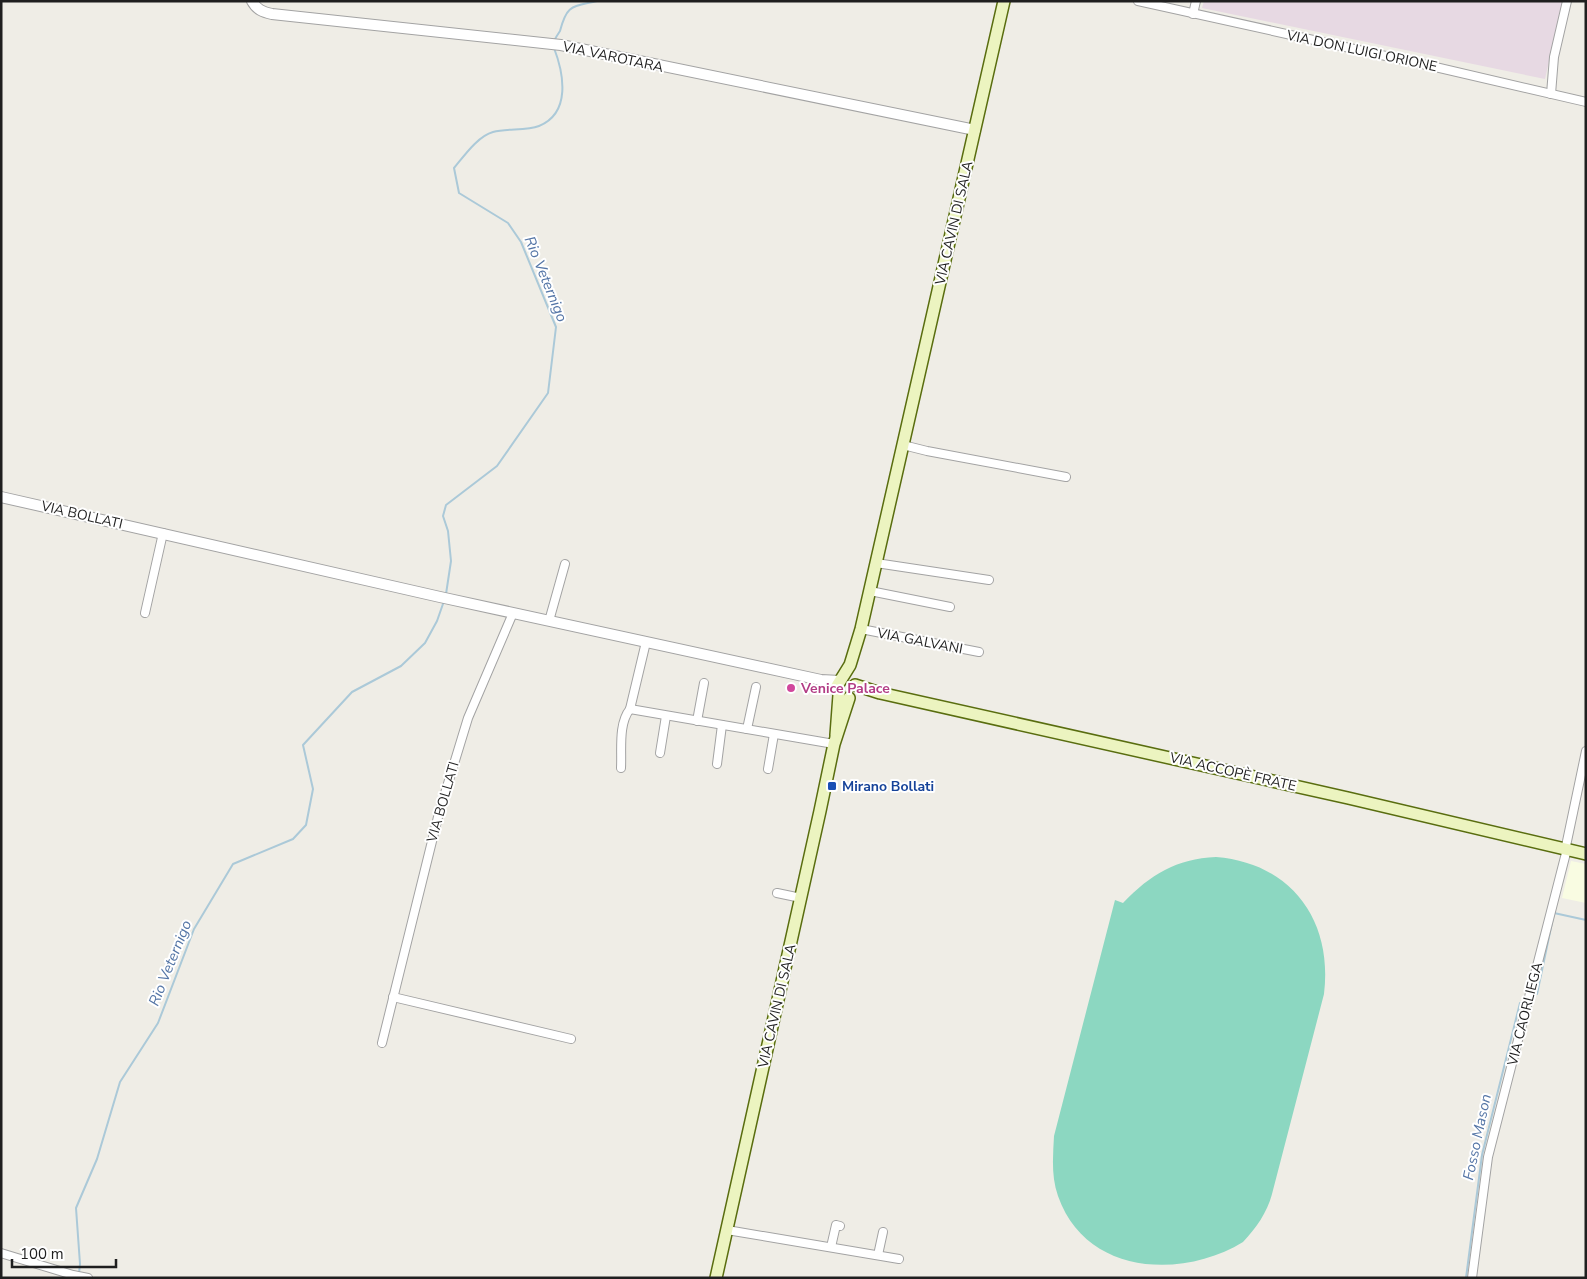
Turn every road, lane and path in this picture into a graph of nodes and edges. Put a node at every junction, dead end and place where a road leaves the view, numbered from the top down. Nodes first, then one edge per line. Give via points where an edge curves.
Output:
1 (252, 1) edge
2 (1004, 1) edge
3 (1138, 1) edge
4 (1196, 1) edge
5 (1567, 1) edge
6 (1193, 14) junction
7 (1551, 94) junction
8 (1586, 102) edge
9 (975, 130) junction
10 (903, 445) junction
11 (1066, 476) dead end
12 (1, 497) edge
13 (163, 534) junction
14 (876, 563) junction
15 (565, 564) dead end
16 (989, 580) dead end
17 (870, 591) junction
18 (950, 607) dead end
19 (145, 613) dead end
20 (513, 613) junction
21 (549, 621) junction
22 (861, 629) junction
23 (646, 642) junction
24 (979, 652) dead end
25 (704, 683) dead end
26 (756, 686) dead end
27 (846, 688) junction
28 (630, 709) junction
29 (666, 716) junction
30 (697, 721) junction
31 (722, 725) junction
32 (747, 729) junction
33 (774, 734) junction
34 (835, 739) junction
35 (1586, 752) edge
36 (660, 753) dead end
37 (716, 764) dead end
38 (621, 768) dead end
39 (768, 769) dead end
40 (1566, 849) junction
41 (1586, 854) edge
42 (777, 893) dead end
43 (801, 898) junction
44 (393, 997) junction
45 (571, 1039) dead end
46 (382, 1043) dead end
47 (840, 1226) dead end
48 (727, 1230) junction
49 (883, 1232) dead end
50 (831, 1247) junction
51 (1, 1253) edge
52 (878, 1255) junction
53 (899, 1259) dead end
54 (80, 1277) edge
55 (716, 1278) edge
56 (1472, 1278) edge

1 - 9 street, VIA VAROTARA via 262,12 272,14 556,45
2 - 9 main road, VIA CAVIN DI SALA
3 - 6 street, VIA DON LUIGI ORIONE
4 - 6 street
5 - 7 street via 1554,57
6 - 7 street, VIA DON LUIGI ORIONE
7 - 8 street, VIA DON LUIGI ORIONE
9 - 10 main road, VIA CAVIN DI SALA
10 - 11 street
10 - 14 main road, VIA CAVIN DI SALA
12 - 13 street, VIA BOLLATI
13 - 19 street
13 - 20 street, VIA BOLLATI
14 - 16 street
14 - 17 main road, VIA CAVIN DI SALA
15 - 21 street
17 - 18 street
17 - 22 main road, VIA CAVIN DI SALA
20 - 21 street, VIA BOLLATI
20 - 44 street, VIA BOLLATI via 468,718 438,813
21 - 23 street, VIA BOLLATI
22 - 24 street, VIA GALVANI
22 - 27 main road, VIA CAVIN DI SALA
23 - 27 street, VIA BOLLATI
23 - 28 street
25 - 30 street
26 - 32 street
27 - 34 main road, VIA CAVIN DI SALA
27 - 40 main road, VIA ACCOPÈ FRATE via 880,693
28 - 29 street
28 - 38 street via 623,726
29 - 30 street
29 - 36 street
30 - 31 street
31 - 32 street
31 - 37 street
32 - 33 street
33 - 34 street
33 - 39 street
34 - 43 main road, VIA CAVIN DI SALA
35 - 40 street, VIA CAORLIEGA
40 - 41 main road, VIA ACCOPÈ FRATE
40 - 56 street, VIA CAORLIEGA via 1488,1157
42 - 43 street
43 - 48 main road, VIA CAVIN DI SALA
44 - 45 street
44 - 46 street, VIA BOLLATI
47 - 50 street via 836,1225
48 - 50 street
48 - 55 main road, VIA CAVIN DI SALA
49 - 52 street
50 - 52 street
51 - 54 street
52 - 53 street

